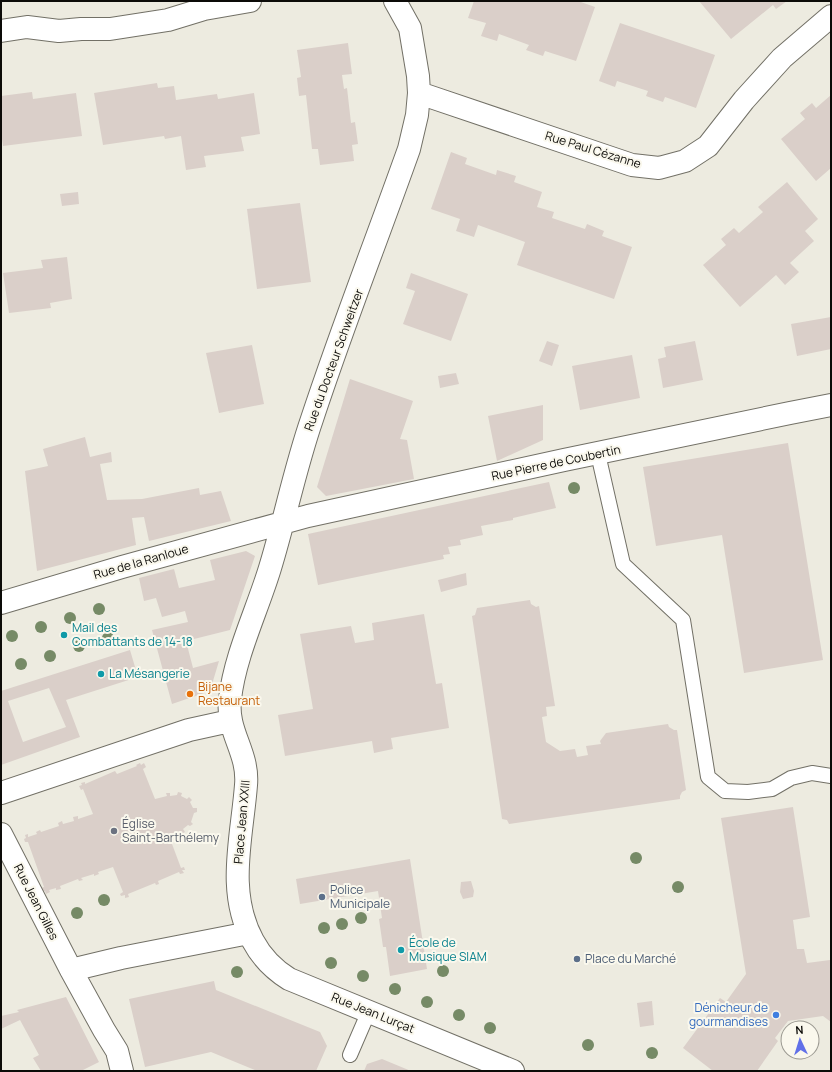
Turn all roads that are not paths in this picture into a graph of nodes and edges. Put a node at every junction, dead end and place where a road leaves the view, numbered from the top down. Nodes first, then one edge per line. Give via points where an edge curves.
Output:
1 (250, 1) edge
2 (396, 1) edge
3 (831, 16) edge
4 (1, 31) edge
5 (419, 93) junction
6 (831, 405) edge
7 (598, 454) junction
8 (282, 523) junction
9 (1, 603) edge
10 (230, 721) junction
11 (831, 776) edge
12 (1, 793) edge
13 (1, 834) edge
14 (249, 934) junction
15 (71, 970) junction
16 (369, 1011) junction
17 (350, 1055) dead end
18 (122, 1071) edge
19 (513, 1071) edge

1 - 4 street via 204,9 168,20 110,29 59,31 27,27
2 - 5 street, Rue du Docteur Schweitzer via 410,28
3 - 5 street, Rue Paul Cézanne via 782,58 744,100 708,146 685,162 659,168 632,165
5 - 8 street, Rue du Docteur Schweitzer via 409,148 311,420
6 - 7 street, Rue Pierre de Coubertin
7 - 8 street, Rue Pierre de Coubertin
7 - 11 lane via 623,564 683,620 708,777 725,791 748,792 772,789 791,778 812,773
8 - 9 street, Rue de la Ranloue
8 - 10 street, Rue du Docteur Schweitzer via 233,679 229,702
10 - 12 street via 189,730
10 - 14 street, Place Jean XXIII via 246,766 237,883 242,913
13 - 15 street, Rue Jean Gilles
14 - 15 street via 125,957
14 - 16 street, Rue Jean Lurçat via 261,955 280,974
15 - 18 street, Rue Jean Gilles via 117,1050
16 - 17 lane
16 - 19 street, Rue Jean Lurçat

